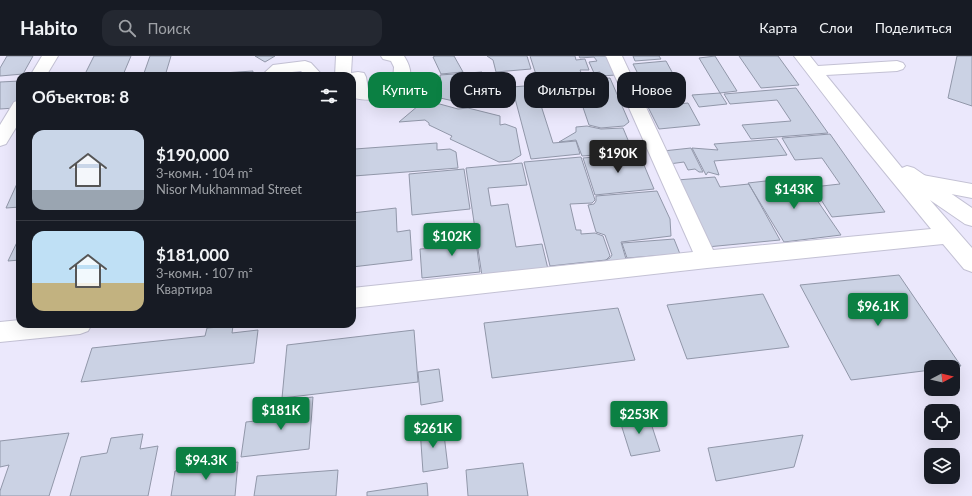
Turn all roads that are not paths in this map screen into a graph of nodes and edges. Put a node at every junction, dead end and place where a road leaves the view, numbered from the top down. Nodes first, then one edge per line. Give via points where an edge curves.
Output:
1 (50, 56) edge
2 (344, 56) edge
3 (389, 56) edge
4 (614, 56) edge
5 (802, 56) edge
6 (897, 66) dead end
7 (814, 71) junction
8 (40, 72) edge
9 (274, 72) edge
10 (311, 72) edge
11 (343, 72) edge
12 (356, 77) edge
13 (16, 113) edge
14 (0, 140) edge
15 (870, 143) junction
16 (917, 181) junction
17 (972, 191) edge
18 (972, 218) edge
19 (948, 235) junction
20 (707, 259) junction
21 (972, 263) edge
22 (356, 298) edge
23 (40, 328) edge
24 (0, 332) edge

1 - 8 street
2 - 11 street
3 - 12 street via 397,58 402,67 401,82 392,90 377,95 360,94 358,77
4 - 20 street
5 - 7 street
6 - 7 street
7 - 15 street
9 - 10 street via 279,68 305,66
13 - 14 street
15 - 16 street
15 - 19 street
16 - 17 street
16 - 18 street
19 - 20 street
19 - 21 street
20 - 22 street
23 - 24 street

